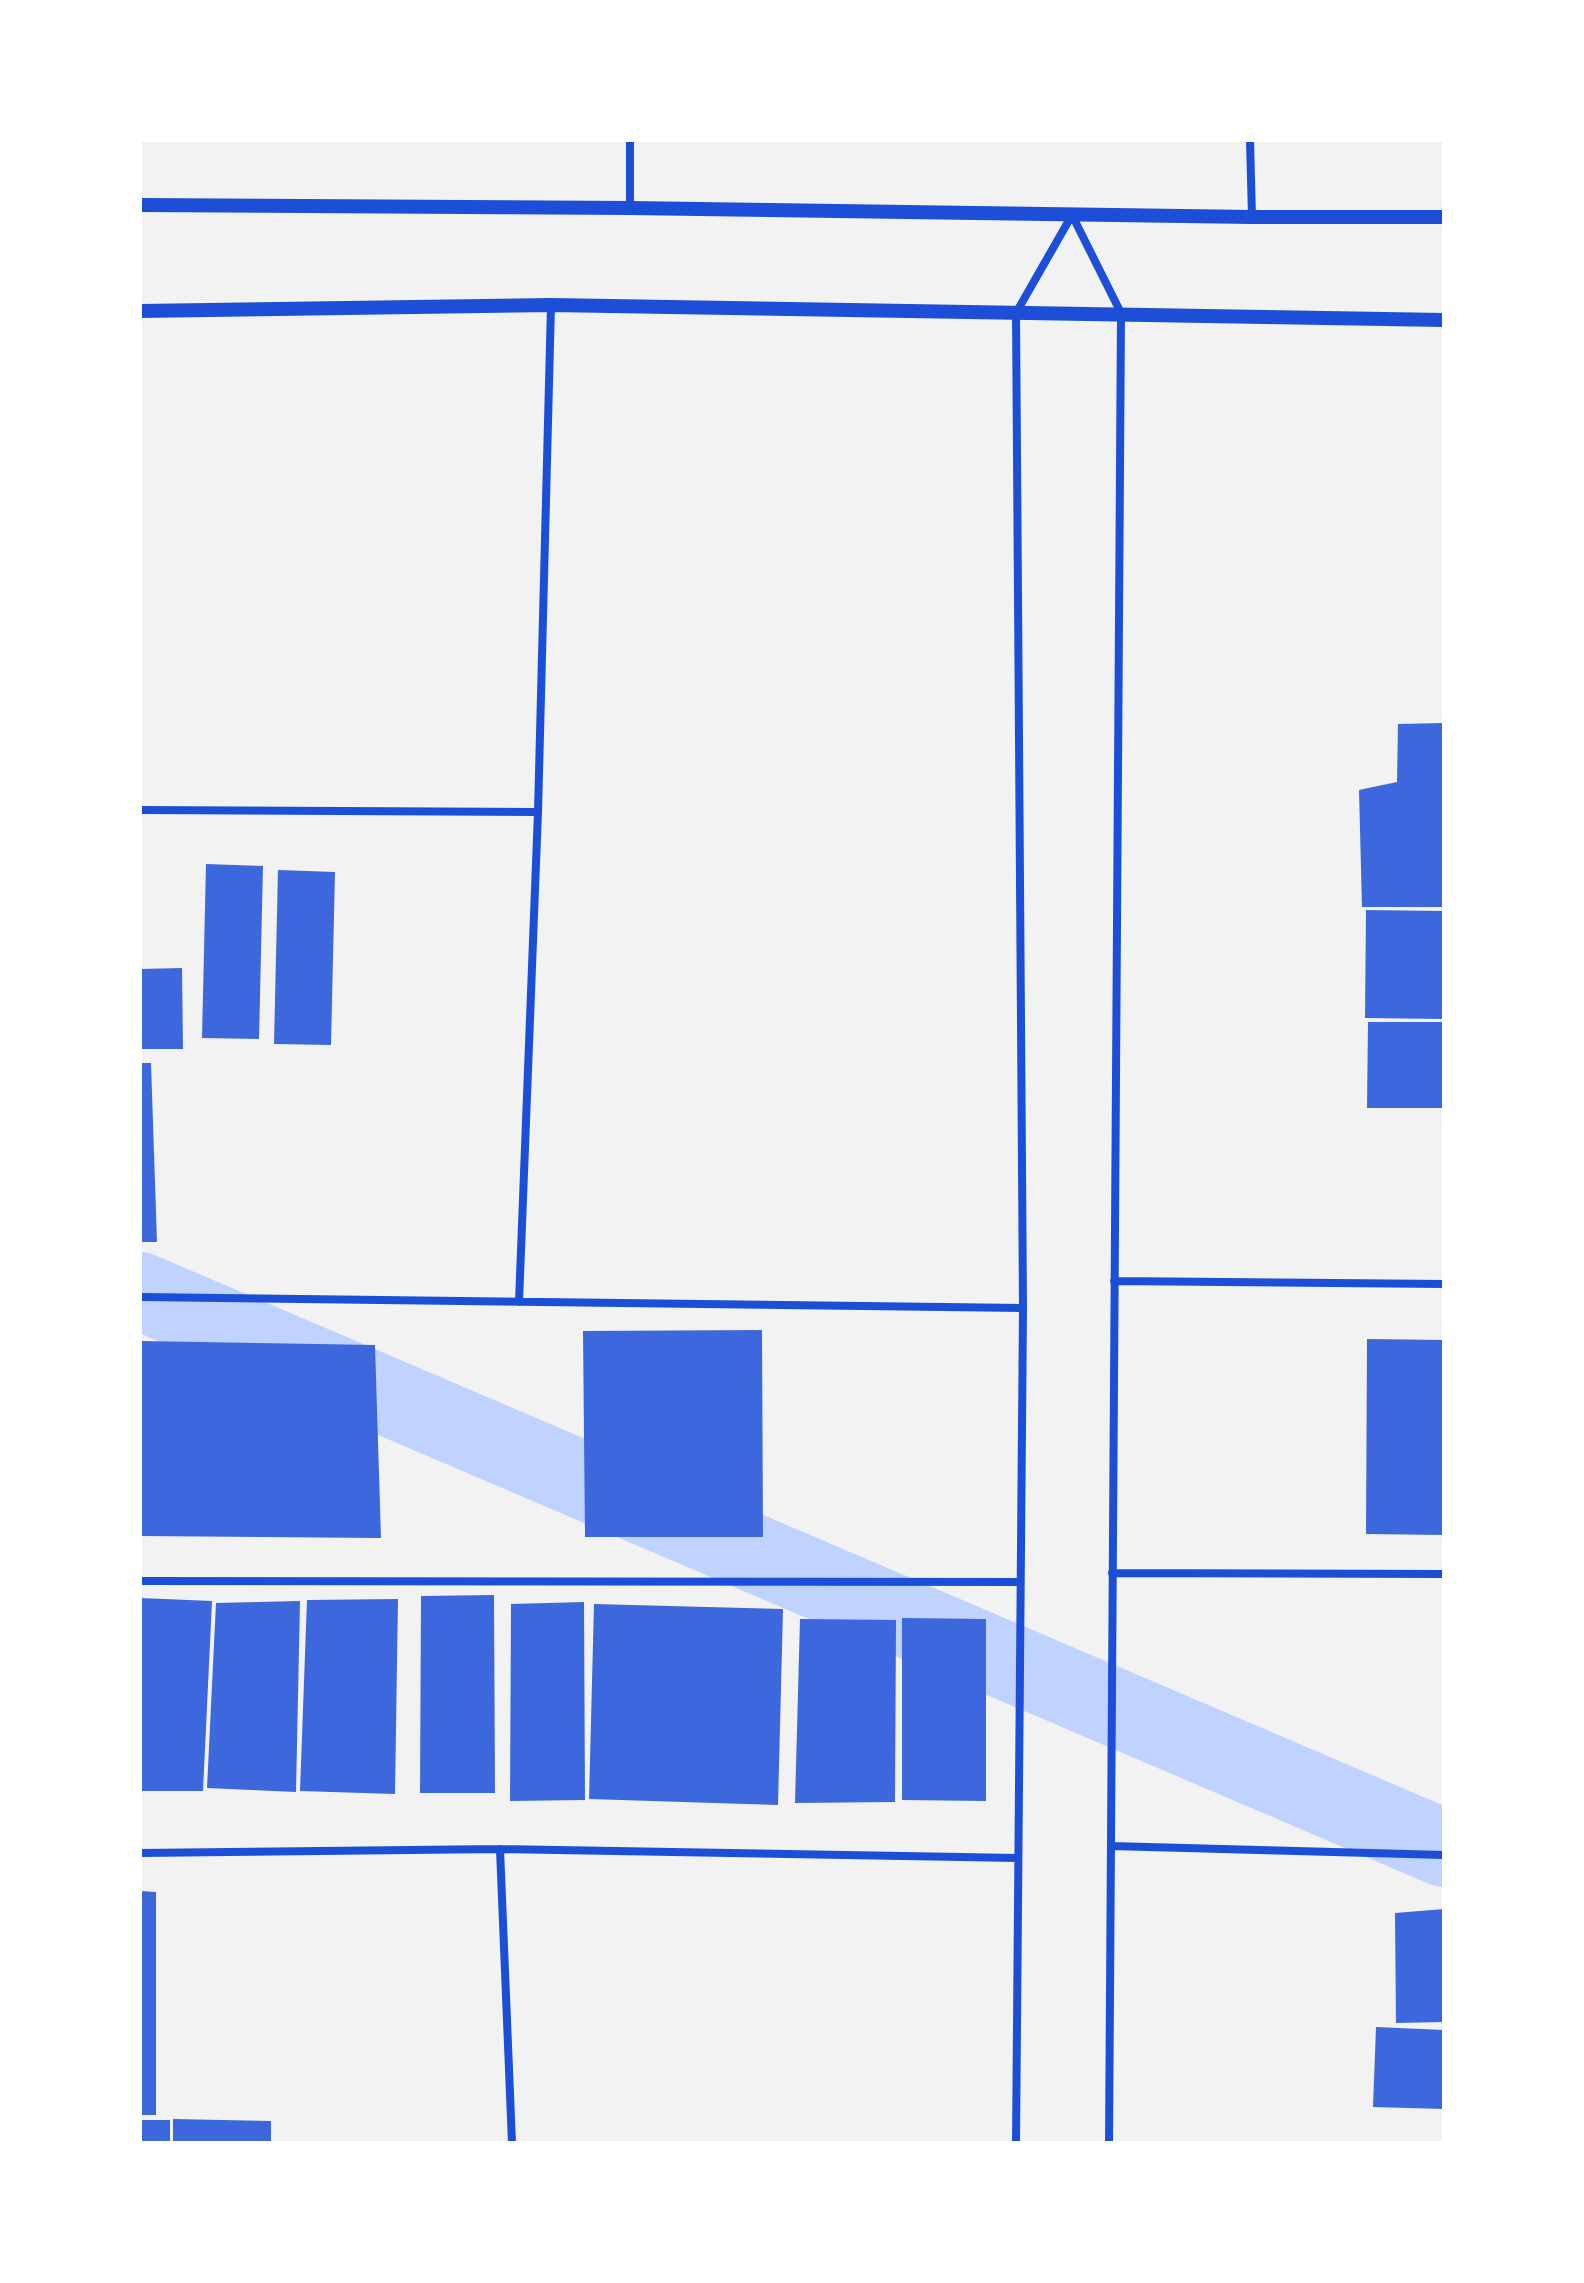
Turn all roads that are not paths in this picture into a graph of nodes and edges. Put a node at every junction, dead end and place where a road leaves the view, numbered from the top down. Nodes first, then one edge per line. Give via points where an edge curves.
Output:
1 (630, 140) edge
2 (1250, 140) edge
3 (140, 205) edge
4 (630, 208) junction
5 (1072, 215) junction
6 (1252, 217) junction
7 (1444, 217) edge
8 (551, 305) junction
9 (140, 311) edge
10 (1016, 313) junction
11 (1121, 313) junction
12 (1444, 320) edge
13 (140, 810) edge
14 (538, 812) junction
15 (1114, 1281) junction
16 (1444, 1284) edge
17 (140, 1297) edge
18 (519, 1302) junction
19 (1023, 1308) junction
20 (1112, 1573) junction
21 (1444, 1574) edge
22 (140, 1581) edge
23 (1020, 1582) junction
24 (1111, 1846) junction
25 (500, 1849) junction
26 (140, 1853) edge
27 (1444, 1855) edge
28 (1018, 1858) junction
29 (512, 2143) edge
30 (1016, 2143) edge
31 (1109, 2143) edge

1 - 4 street
2 - 6 street
3 - 4 street
4 - 5 street
5 - 6 street
5 - 10 street
5 - 11 street
6 - 7 street
8 - 9 street
8 - 10 street
8 - 14 street
10 - 11 street
10 - 19 street
11 - 12 street
11 - 15 street
13 - 14 street
14 - 18 street
15 - 16 street
15 - 20 street
17 - 18 street
18 - 19 street
19 - 23 street
20 - 21 street
20 - 24 street
22 - 23 street
23 - 28 street
24 - 27 street
24 - 31 street
25 - 26 street
25 - 28 street
25 - 29 street
28 - 30 street

